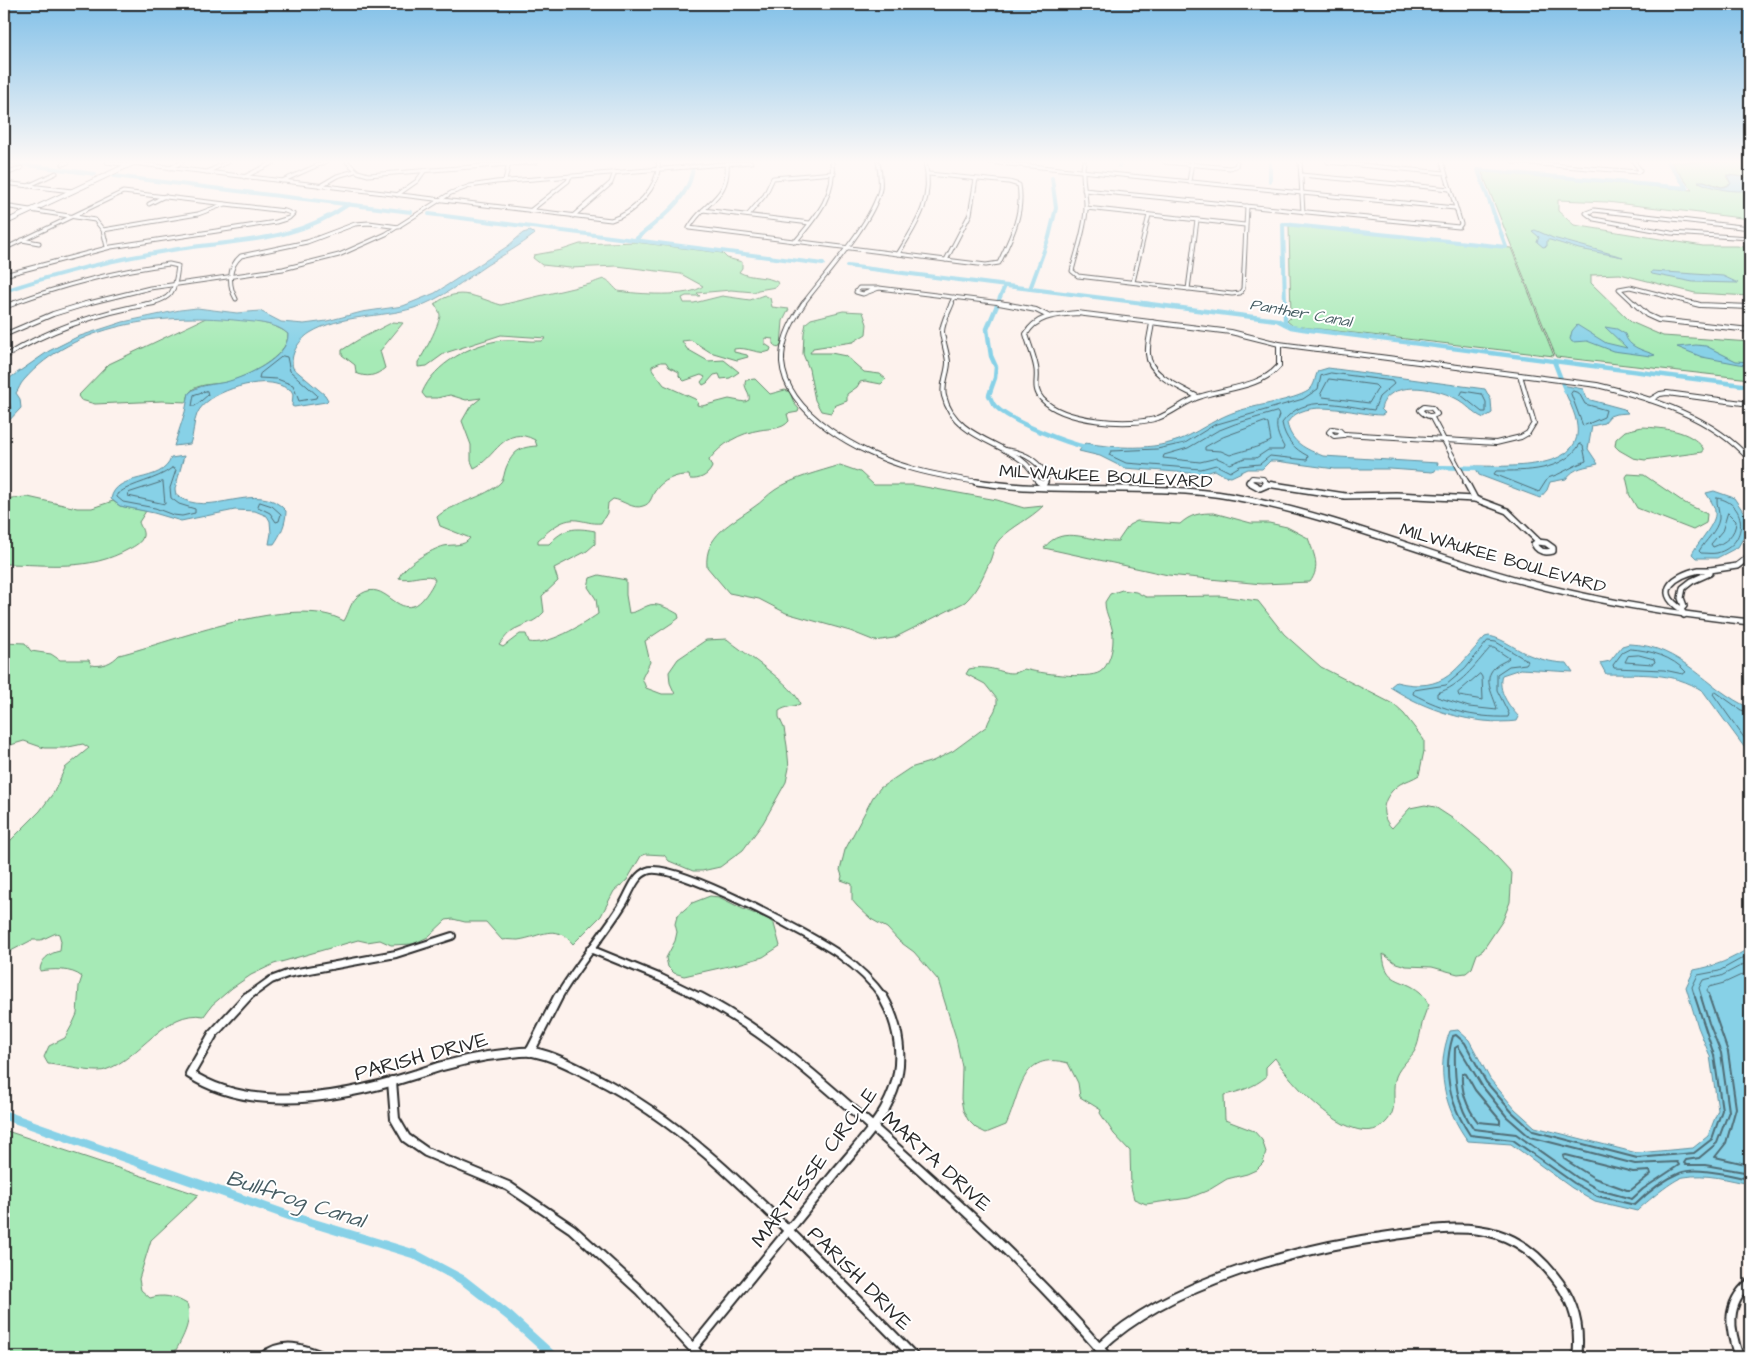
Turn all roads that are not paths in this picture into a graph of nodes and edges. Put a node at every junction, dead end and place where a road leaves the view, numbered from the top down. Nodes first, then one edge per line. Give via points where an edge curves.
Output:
1 (1245, 225) edge
2 (53, 226) edge
3 (99, 226) edge
4 (130, 226) edge
5 (250, 226) edge
6 (353, 226) edge
7 (385, 226) edge
8 (690, 226) edge
9 (808, 226) edge
10 (860, 226) edge
11 (914, 226) edge
12 (965, 226) edge
13 (1014, 226) edge
14 (1084, 226) edge
15 (1146, 226) edge
16 (1196, 226) edge
17 (1444, 226) edge
18 (1460, 226) edge
19 (1630, 226) edge
20 (1731, 226) edge
21 (399, 227) joint
22 (1750, 228) edge
23 (103, 230) junction
24 (1750, 238) edge
25 (22, 240) junction
26 (795, 242) junction
27 (40, 243) dead end
28 (107, 247) junction
29 (846, 248) junction
30 (4, 249) edge
31 (898, 254) junction
32 (946, 260) junction
33 (4, 275) edge
34 (232, 276) junction
35 (1133, 282) junction
36 (174, 285) junction
37 (879, 288) junction
38 (1188, 289) junction
39 (954, 297) junction
40 (236, 299) dead end
41 (4, 307) edge
42 (1750, 307) edge
43 (1048, 316) junction
44 (1152, 322) junction
45 (1750, 330) edge
46 (4, 335) edge
47 (1279, 344) junction
48 (4, 357) edge
49 (1520, 375) junction
50 (1198, 397) junction
51 (1650, 400) junction
52 (1750, 404) edge
53 (1432, 416) dead end
54 (1344, 434) dead end
55 (1445, 441) junction
56 (1000, 450) junction
57 (1750, 460) edge
58 (1039, 463) junction
59 (1030, 466) junction
60 (1267, 484) dead end
61 (1043, 486) junction
62 (1750, 489) edge
63 (1750, 498) edge
64 (1475, 499) junction
65 (1538, 541) dead end
66 (1750, 556) edge
67 (1710, 570) junction
68 (1681, 574) junction
69 (1691, 581) junction
70 (1681, 609) junction
71 (1684, 615) junction
72 (1750, 622) edge
73 (452, 936) dead end
74 (590, 949) junction
75 (530, 1052) junction
76 (392, 1082) junction
77 (872, 1127) junction
78 (789, 1231) junction
79 (1750, 1283) edge
80 (692, 1348) junction
81 (1099, 1348) junction
82 (264, 1356) edge
83 (324, 1357) edge
84 (701, 1357) edge
85 (914, 1357) edge
86 (1107, 1357) edge
87 (1577, 1357) edge
88 (1739, 1357) edge

1 - 38 street via 1243,289 1240,293
2 - 25 street
3 - 23 street
4 - 23 street
5 - 28 street
6 - 34 street via 307,242 246,254 235,261
7 - 21 street
8 - 26 street via 689,228
9 - 26 street
10 - 29 street, MILWAUKEE BOULEVARD
11 - 31 street
12 - 32 street
13 - 32 street via 1000,261 994,265
14 - 35 street via 1072,269 1074,274
15 - 35 street
16 - 38 street
17 - 18 street
19 - 24 street via 1672,233
20 - 22 street
21 - 34 street via 362,246 323,260
23 - 28 street
25 - 27 street
25 - 30 street
26 - 29 street
28 - 33 street
29 - 31 street
29 - 61 street, MILWAUKEE BOULEVARD via 796,314 782,344 785,377 804,406 814,418 839,436 874,455 904,466 991,484
31 - 32 street
34 - 36 street
34 - 40 street via 230,288
35 - 38 street
36 - 41 street via 177,265 163,264 72,284
36 - 46 street via 90,302
36 - 48 street via 171,295 165,299 73,323
37 - 37 street via 859,288 856,292 863,294
37 - 39 street
39 - 43 street via 1029,307
39 - 56 street via 942,330 948,364 943,395 961,424
42 - 45 street via 1700,305 1630,287 1619,288 1647,315 1658,320
43 - 44 street via 1077,313
43 - 50 street via 1031,325 1026,334 1037,369 1035,388 1048,404 1088,419 1134,423 1164,416
44 - 47 street via 1238,333
44 - 50 street via 1150,363 1156,371
47 - 49 street
47 - 50 street via 1279,366 1270,376
49 - 51 street via 1597,385
49 - 55 street via 1534,419 1528,433 1505,442
51 - 52 street via 1667,394
51 - 57 street via 1724,436
53 - 55 street
54 - 55 street
55 - 64 street
56 - 58 street via 1020,452
56 - 59 street
58 - 59 street
58 - 61 street via 1047,478
59 - 61 street
60 - 64 street via 1345,496
61 - 71 street, MILWAUKEE BOULEVARD via 1183,490 1230,496 1286,508 1530,584 1628,607
62 - 63 street
64 - 65 street via 1507,511
66 - 67 street via 1737,566
67 - 68 street via 1696,569
67 - 69 street via 1710,574
68 - 69 street
68 - 70 street via 1671,582 1667,591 1674,606
69 - 70 street via 1681,592 1684,606
70 - 71 street
71 - 72 street, MILWAUKEE BOULEVARD
73 - 76 street, PARISH DRIVE via 409,952 272,980 247,995 235,1008 197,1059 190,1074 204,1084 278,1099 341,1095
74 - 75 street, MARTESSE CIRCLE via 557,998
74 - 77 street, MARTA DRIVE via 671,982 741,1021 792,1058
74 - 77 street, MARTESSE CIRCLE via 639,876 648,870 658,870 735,898 826,946 866,976 881,993 893,1018 899,1052 897,1079 886,1107
75 - 76 street, PARISH DRIVE via 477,1055
75 - 78 street, PARISH DRIVE via 599,1079 650,1110 716,1160
76 - 80 street via 392,1112 396,1125 410,1141 430,1154 495,1180 554,1214 609,1259
77 - 78 street, MARTESSE CIRCLE
77 - 81 street, MARTA DRIVE via 982,1225
78 - 80 street, MARTESSE CIRCLE
78 - 85 street, PARISH DRIVE
79 - 88 street via 1740,1290 1730,1316
80 - 84 street
81 - 86 street, MARTA DRIVE
81 - 87 street via 1133,1320 1172,1299 1256,1264 1360,1239 1470,1230 1512,1239 1551,1270 1568,1296 1579,1328
82 - 83 street via 288,1346

